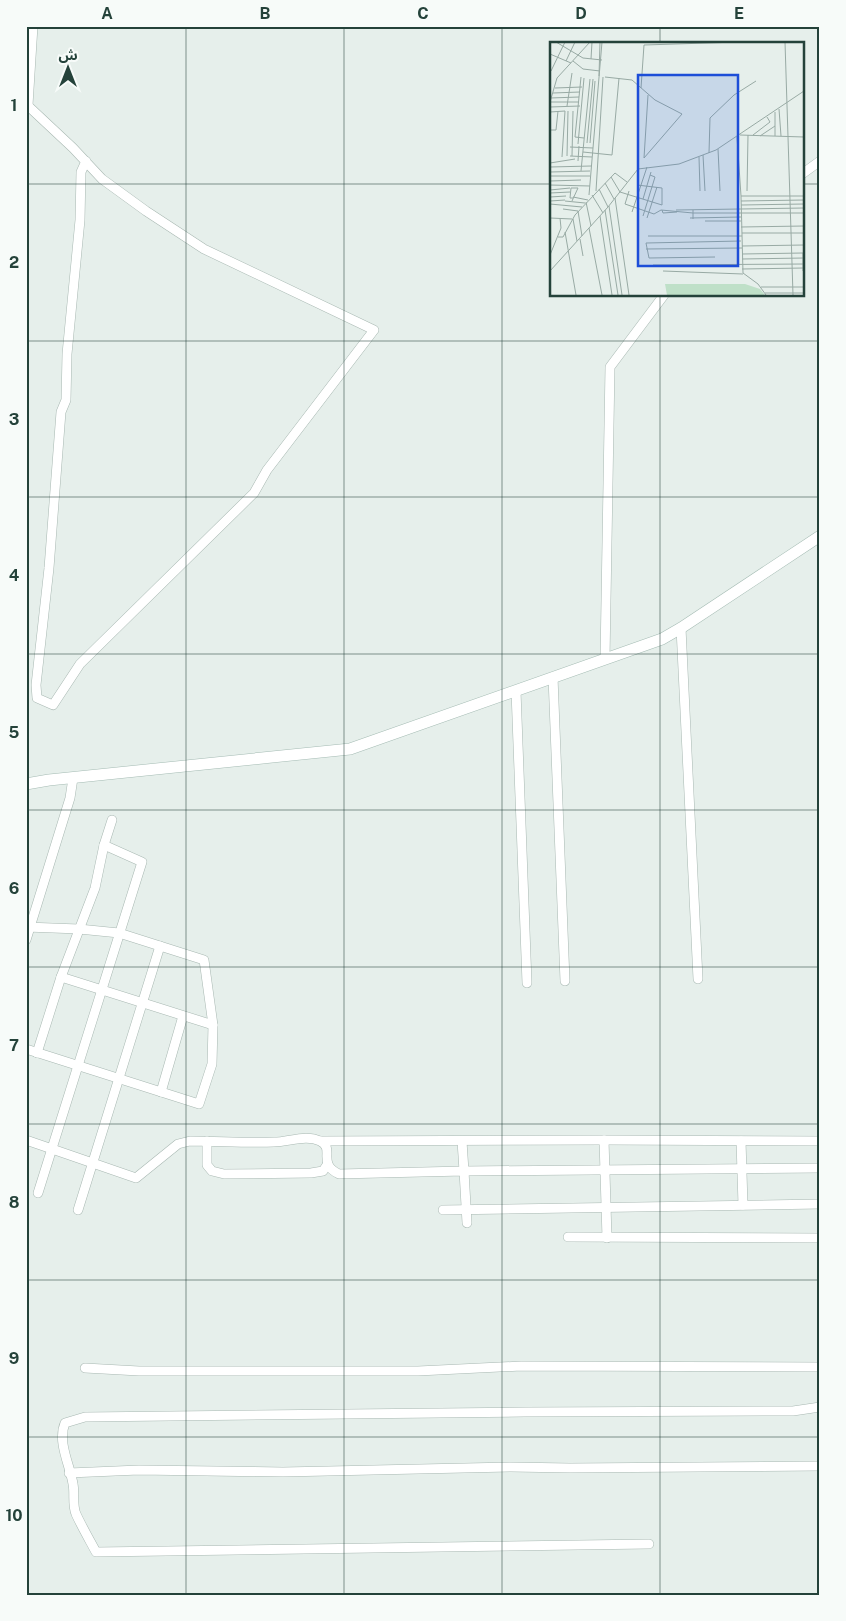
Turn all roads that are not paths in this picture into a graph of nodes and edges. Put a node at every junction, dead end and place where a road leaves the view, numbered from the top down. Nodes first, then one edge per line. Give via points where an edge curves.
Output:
1 (33, 26) edge
2 (27, 105) edge
3 (820, 160) edge
4 (86, 161) junction
5 (804, 172) edge
6 (663, 296) edge
7 (820, 536) edge
8 (681, 628) junction
9 (605, 659) junction
10 (553, 677) junction
11 (516, 691) junction
12 (73, 778) junction
13 (26, 784) edge
14 (112, 820) dead end
15 (104, 845) junction
16 (28, 927) edge
17 (79, 929) junction
18 (119, 933) junction
19 (26, 940) edge
20 (160, 946) junction
21 (62, 977) junction
22 (698, 979) dead end
23 (565, 981) dead end
24 (527, 983) dead end
25 (102, 990) junction
26 (142, 1003) junction
27 (183, 1016) junction
28 (213, 1026) junction
29 (26, 1050) edge
30 (37, 1053) junction
31 (78, 1066) junction
32 (119, 1078) junction
33 (160, 1092) junction
34 (26, 1140) edge
35 (604, 1140) junction
36 (207, 1141) junction
37 (462, 1141) junction
38 (741, 1141) junction
39 (321, 1142) junction
40 (820, 1142) edge
41 (52, 1149) junction
42 (93, 1162) junction
43 (327, 1165) junction
44 (742, 1168) junction
45 (820, 1168) edge
46 (605, 1169) junction
47 (464, 1171) junction
48 (38, 1193) dead end
49 (820, 1204) edge
50 (743, 1205) junction
51 (605, 1208) junction
52 (78, 1210) dead end
53 (443, 1210) dead end
54 (467, 1210) junction
55 (467, 1222) dead end
56 (568, 1238) dead end
57 (607, 1238) junction
58 (820, 1238) edge
59 (820, 1367) edge
60 (85, 1368) dead end
61 (820, 1407) edge
62 (820, 1466) edge
63 (69, 1473) junction
64 (649, 1544) dead end

1 - 2 street
2 - 4 street
3 - 5 street
4 - 4 street via 81,172 66,400 61,412 36,685 37,698 53,705 80,664 254,493 267,470 374,330 204,249 102,179
6 - 9 street via 610,367
7 - 8 main road
8 - 9 main road via 662,639
8 - 22 street
9 - 10 main road
10 - 11 main road
10 - 23 street
11 - 12 main road via 350,750
11 - 24 street
12 - 13 main road
12 - 16 street via 70,798
14 - 15 street
15 - 17 street via 94,888
15 - 18 street via 142,862
16 - 17 street
16 - 19 street
17 - 18 street
17 - 21 street
18 - 20 street
18 - 25 street
20 - 26 street
20 - 28 street via 204,960
21 - 25 street
21 - 30 street
25 - 26 street
25 - 31 street
26 - 27 street
26 - 32 street
27 - 28 street
27 - 33 street
28 - 33 street via 212,1064 199,1104
29 - 30 street
30 - 31 street
31 - 32 street
31 - 41 street
32 - 33 street
32 - 42 street
34 - 41 street
35 - 37 street
35 - 38 street
35 - 46 street
36 - 39 street via 276,1142 308,1138
36 - 42 street via 178,1144 136,1178
36 - 43 street via 207,1165 212,1172 311,1173 323,1171
37 - 39 street
37 - 47 street
38 - 40 street
38 - 44 street
39 - 43 street via 327,1149
41 - 42 street
41 - 48 street
42 - 52 street
43 - 47 street via 339,1174
44 - 45 street
44 - 46 street
44 - 50 street
46 - 47 street
46 - 51 street
47 - 54 street
49 - 50 street
50 - 51 street
51 - 54 street
51 - 57 street
53 - 54 street
54 - 55 street
56 - 57 street
57 - 58 street
59 - 60 street via 521,1366 418,1371 139,1371
61 - 63 street via 793,1411 85,1417 65,1423 63,1428
62 - 63 street
63 - 64 street via 75,1512 96,1552

